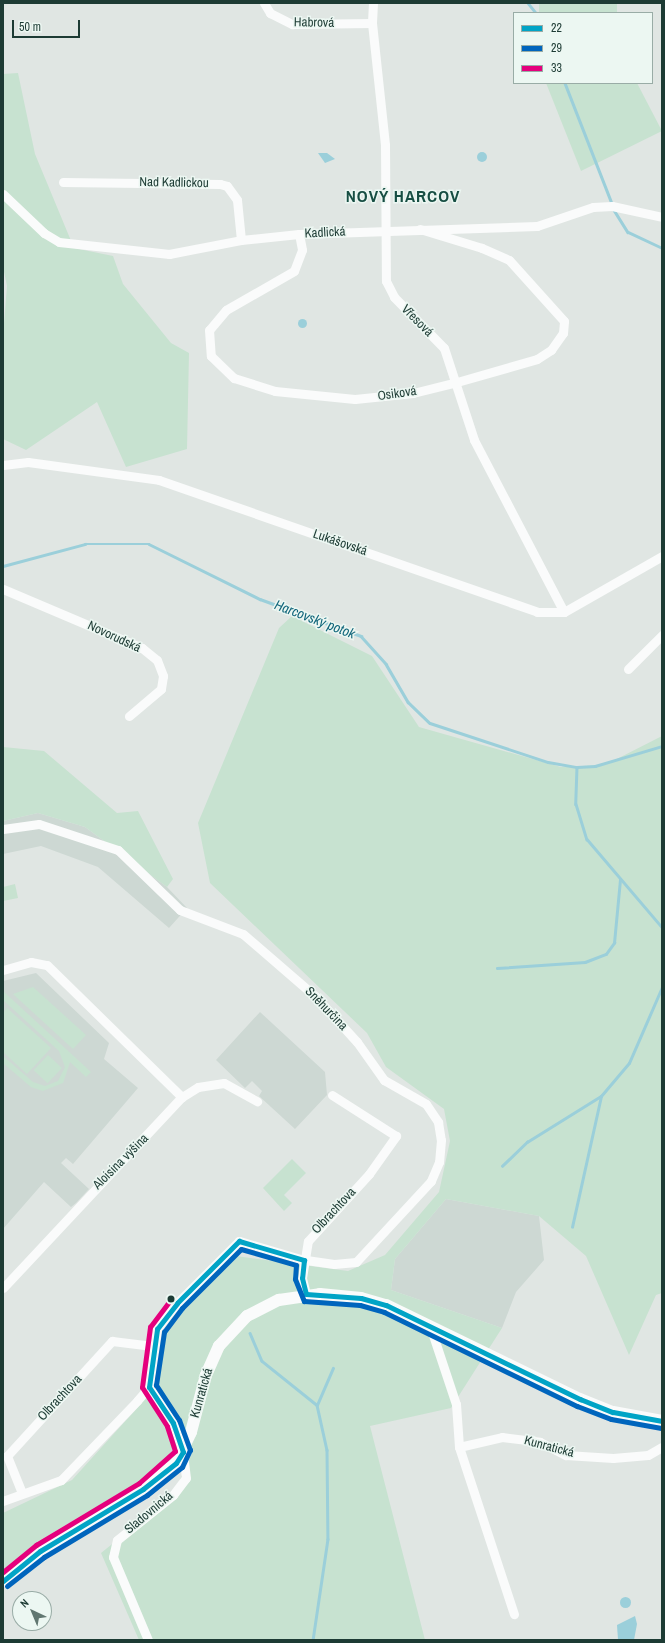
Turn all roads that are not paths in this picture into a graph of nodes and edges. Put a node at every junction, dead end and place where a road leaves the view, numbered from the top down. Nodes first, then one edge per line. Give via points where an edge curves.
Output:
1 (264, 3) edge
2 (374, 3) edge
3 (372, 23) junction
4 (63, 182) dead end
5 (3, 194) edge
6 (662, 216) edge
7 (420, 229) junction
8 (386, 230) junction
9 (299, 234) junction
10 (241, 240) junction
11 (456, 382) junction
12 (3, 465) edge
13 (662, 556) edge
14 (3, 589) edge
15 (564, 612) junction
16 (662, 635) edge
17 (628, 669) dead end
18 (129, 716) dead end
19 (3, 829) edge
20 (3, 970) edge
21 (332, 1095) dead end
22 (182, 1097) junction
23 (257, 1101) dead end
24 (304, 1260) junction
25 (3, 1288) edge
26 (306, 1294) junction
27 (430, 1326) junction
28 (153, 1346) junction
29 (149, 1387) junction
30 (662, 1421) edge
31 (459, 1447) junction
32 (662, 1447) edge
33 (183, 1452) junction
34 (22, 1493) junction
35 (3, 1501) edge
36 (3, 1581) edge
37 (514, 1614) dead end
38 (148, 1640) edge

1 - 3 street, Habrová via 270,13 292,24
2 - 3 street, Vřesová
3 - 8 street, Vřesová via 385,145
4 - 10 street, Nad Kadlickou via 227,186 237,200
5 - 10 street, Kadlická via 44,234 59,242 169,254
6 - 7 street, Kadlická via 612,206 581,209 537,226
7 - 8 street, Kadlická
7 - 11 street, Osiková via 482,248 509,260 564,322 558,341 537,359
8 - 9 street, Kadlická
8 - 11 street, Vřesová via 386,281 394,297 444,348
9 - 10 street, Kadlická
9 - 11 street, Osiková via 302,250 294,271 226,310 213,322 208,345 219,366 251,385 355,400 413,393
11 - 15 street, Vřesová via 474,440
12 - 15 street, Lukášovská via 28,462 159,480 537,612
13 - 15 street, Lukášovská
14 - 18 street, Novorudská via 142,648 157,660 163,676 161,689
16 - 17 street
19 - 24 street, Sněhurčina via 39,824 118,850 180,910 243,934 258,945 316,997 357,1042 384,1080 426,1104 438,1122 441,1140 439,1162 431,1181 356,1262 334,1264
20 - 22 street via 31,962 47,965
21 - 24 street, Olbrachtova via 396,1136 369,1174 308,1240
22 - 23 street, Aloisina výšina via 198,1086 224,1083
22 - 25 street, Aloisina výšina
24 - 26 street, Olbrachtova via 302,1278
24 - 28 street via 239,1241 177,1303 157,1329
26 - 27 street, Kunratická via 361,1298
26 - 33 street, Kunratická via 257,1309 228,1333 206,1374
27 - 30 street, Kunratická via 580,1399 613,1412
27 - 31 street via 456,1404
28 - 29 street
28 - 34 street, Olbrachtova via 112,1342 7,1456
29 - 33 street via 173,1423
29 - 34 street via 61,1480
31 - 32 street, Kunratická via 502,1437 540,1442 566,1455 613,1458 648,1455
31 - 37 street
33 - 36 street, Kunratická via 169,1469 143,1488 40,1551
33 - 38 street, Sladovnická via 186,1478 173,1495 117,1540 113,1557
34 - 35 street

